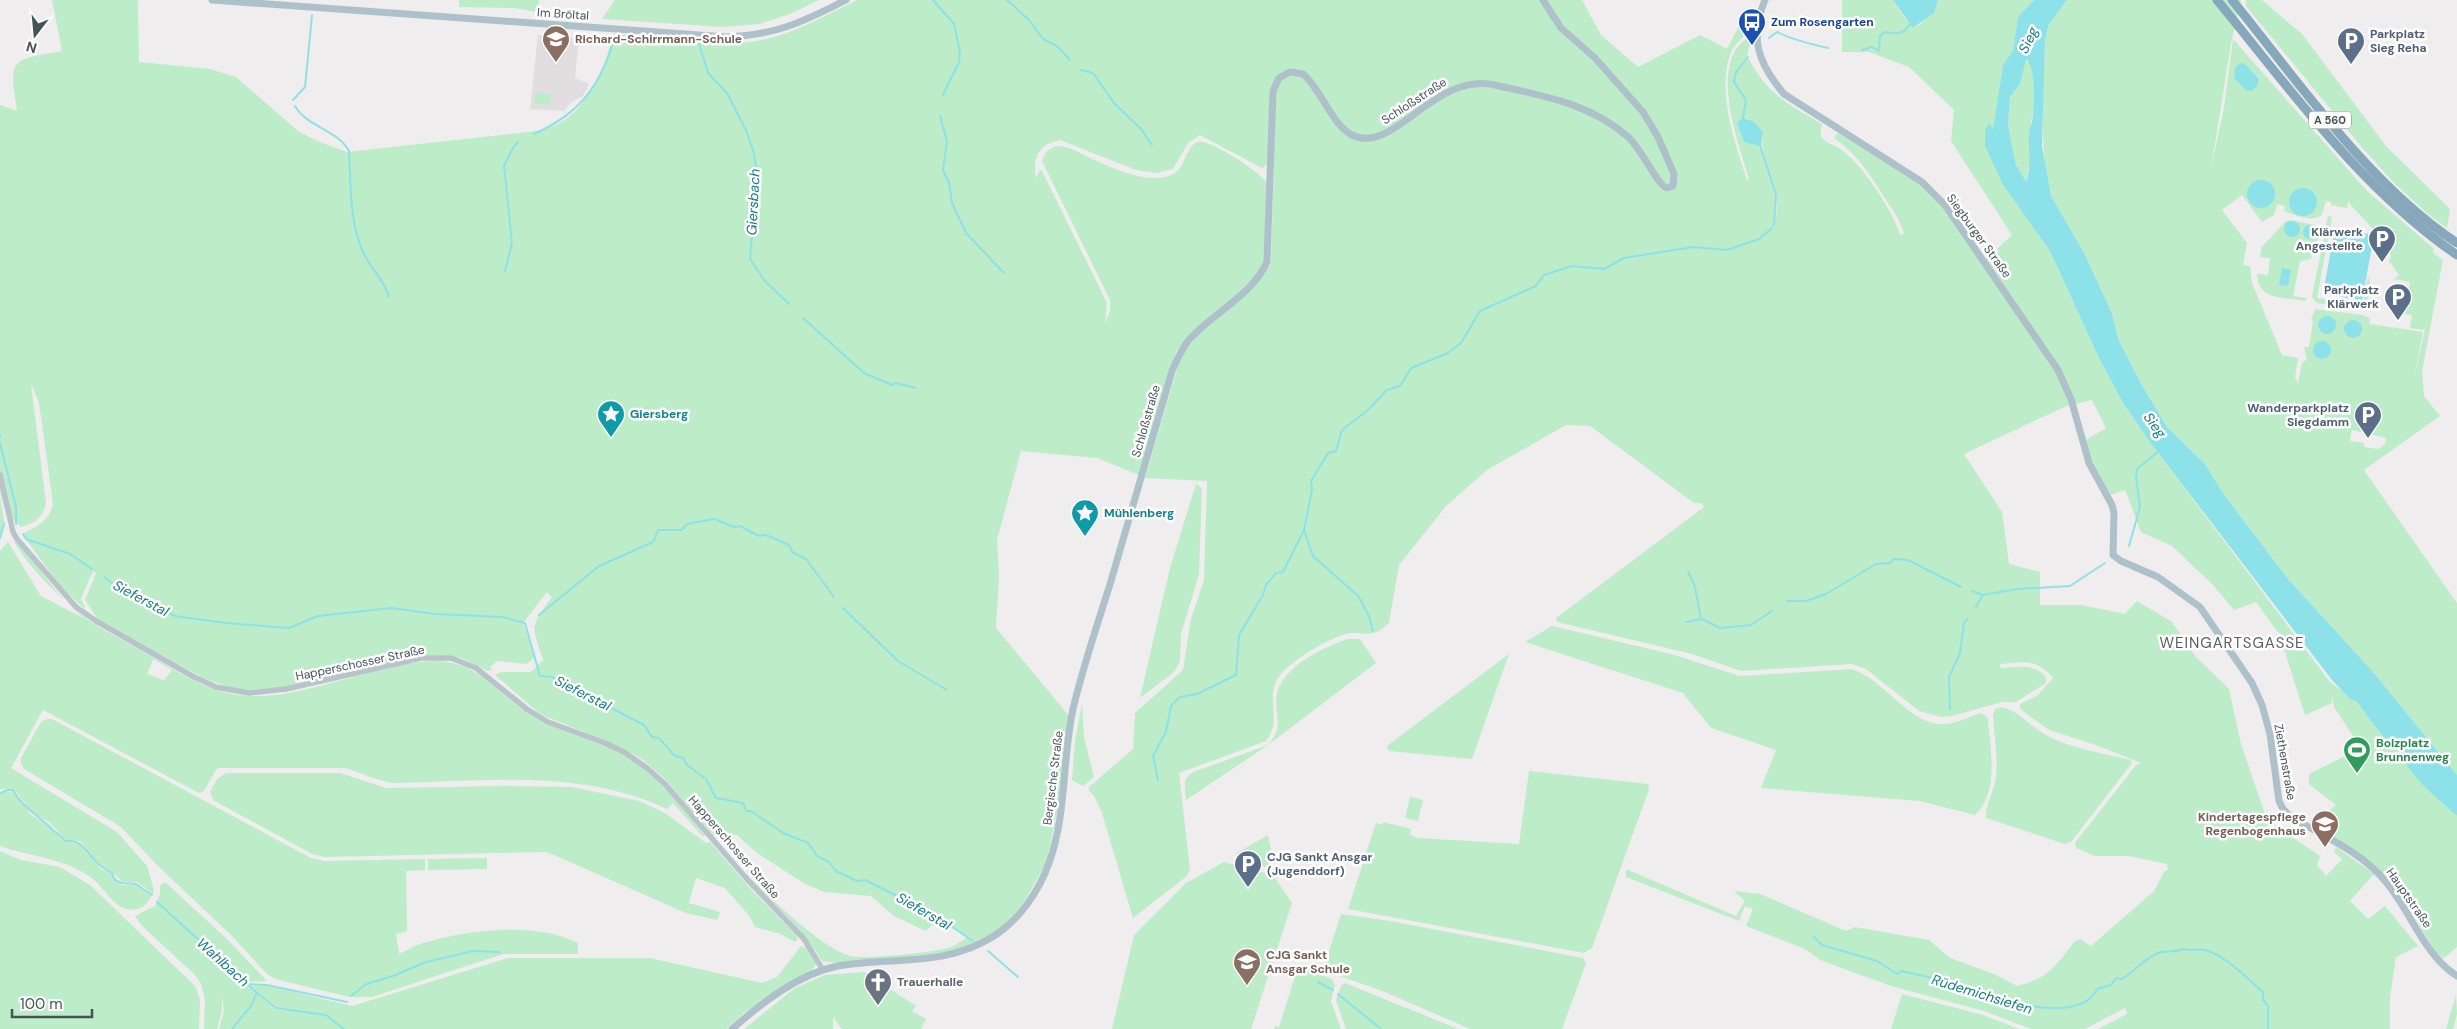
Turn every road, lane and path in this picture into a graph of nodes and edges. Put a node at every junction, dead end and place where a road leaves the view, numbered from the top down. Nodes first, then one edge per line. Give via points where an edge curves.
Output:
1 (212, 0) edge
2 (846, 0) edge
3 (1543, 0) edge
4 (1765, 0) edge
5 (2217, 0) edge
6 (2232, 0) edge
7 (2457, 243) edge
8 (2457, 255) edge
9 (2089, 463) joint
10 (0, 475) edge
11 (1142, 476) joint
12 (2334, 842) joint
13 (823, 970) junction
14 (2457, 976) edge
15 (732, 1029) edge

1 - 2 main road, Im Bröltal via 727,37 775,32
3 - 11 main road, Schloßstraße via 1561,28 1596,58 1643,112 1658,136 1674,174 1673,186 1660,186 1644,154 1627,136 1595,114 1570,103 1491,84 1471,83 1436,98 1392,130 1363,138 1343,128 1305,76 1295,72 1284,74 1274,88 1267,262 1253,285 1200,329 1180,352
4 - 9 main road, Siegburger Straße via 1757,21 1757,47 1773,81 1784,94 1922,182 1945,204 2058,370 2071,399
5 - 8 highway, A 560 via 2359,171 2422,230
6 - 7 highway, A 560 via 2364,162 2428,222
9 - 12 main road, Ziethenstraße via 2112,505 2113,555 2158,577 2205,613 2222,643 2252,683 2262,705 2283,809
10 - 13 street, Happerschosser Straße via 13,532 76,607 203,682 234,692 262,693 421,658 451,658 489,676 528,710 548,722 624,752 665,784 804,939
11 - 13 main road, Bergische Straße via 1073,710 1061,819 1056,843 1040,885 1018,916 995,936 951,956 867,962
12 - 14 main road, Hauptstraße via 2374,868 2411,916 2436,959
13 - 15 main road, Bergische Straße via 789,987

